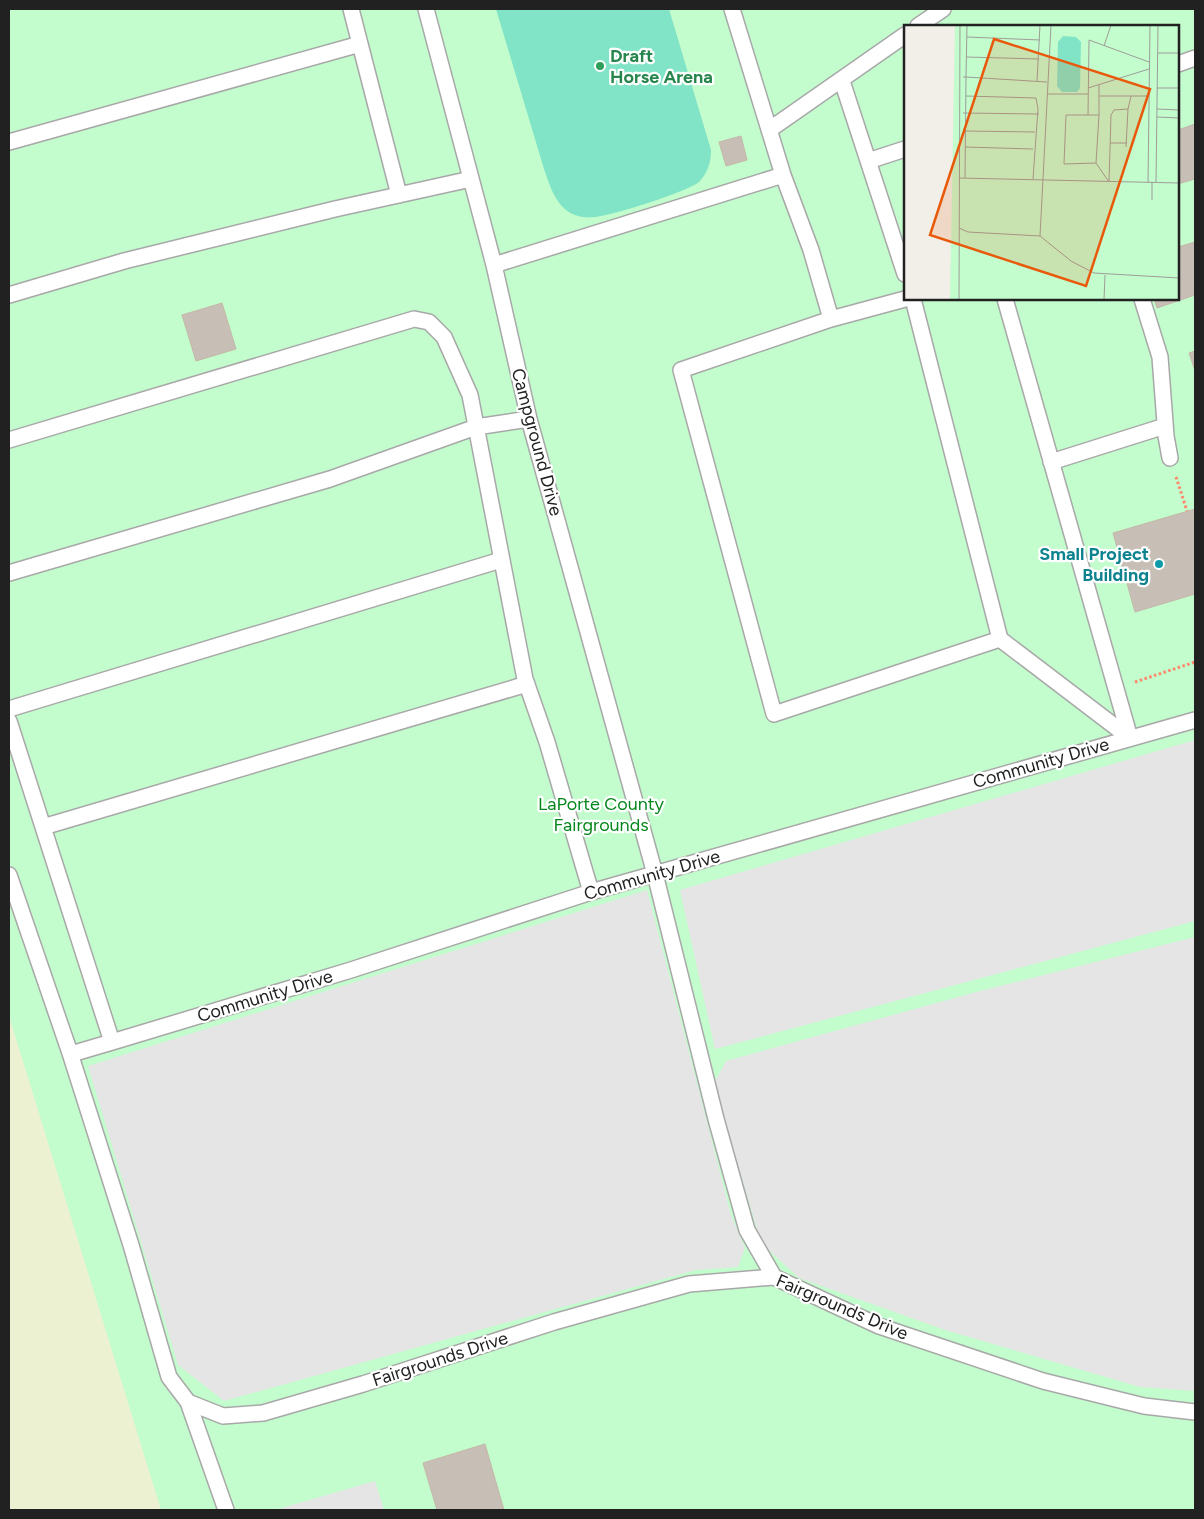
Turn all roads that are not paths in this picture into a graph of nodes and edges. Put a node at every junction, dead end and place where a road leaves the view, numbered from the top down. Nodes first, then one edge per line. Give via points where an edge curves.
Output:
1 (351, 9) edge
2 (426, 9) edge
3 (732, 9) edge
4 (942, 9) edge
5 (919, 25) edge
6 (904, 36) edge
7 (360, 44) junction
8 (1195, 58) edge
9 (1179, 64) edge
10 (842, 81) junction
11 (770, 130) junction
12 (9, 142) edge
13 (904, 150) edge
14 (868, 161) junction
15 (783, 174) junction
16 (471, 179) junction
17 (399, 195) junction
18 (494, 265) junction
19 (904, 271) edge
20 (9, 295) edge
21 (904, 299) edge
22 (913, 300) edge
23 (1005, 300) edge
24 (1142, 300) edge
25 (831, 318) junction
26 (529, 419) junction
27 (1166, 426) junction
28 (476, 427) junction
29 (9, 440) edge
30 (1170, 458) road end
31 (1052, 462) junction
32 (501, 560) junction
33 (9, 573) edge
34 (1000, 639) junction
35 (527, 684) junction
36 (9, 709) edge
37 (1195, 720) edge
38 (9, 721) edge
39 (1130, 738) junction
40 (43, 827) junction
41 (655, 874) junction
42 (9, 875) edge
43 (591, 892) junction
44 (112, 1042) junction
45 (70, 1053) junction
46 (774, 1277) junction
47 (188, 1402) junction
48 (1195, 1412) edge
49 (226, 1510) edge

1 - 7 lane
2 - 16 lane, Campground Drive
3 - 11 lane
4 - 5 lane
6 - 10 lane
7 - 12 lane
7 - 17 lane
8 - 9 lane
10 - 11 lane
10 - 14 lane
11 - 15 lane
13 - 14 lane
14 - 19 lane
15 - 18 lane
15 - 25 lane via 811,250
16 - 17 lane
16 - 18 lane, Campground Drive
17 - 20 lane via 124,261
18 - 26 lane, Campground Drive
21 - 25 lane
22 - 34 lane
23 - 31 lane
24 - 27 lane via 1160,357
25 - 34 lane via 681,370 774,714
26 - 28 lane
26 - 41 lane, Campground Drive
27 - 30 lane
27 - 31 lane
28 - 29 lane via 470,395 444,337 429,322 414,319
28 - 32 lane
28 - 33 lane via 330,478
31 - 39 lane
32 - 35 lane
32 - 36 lane
34 - 39 lane
35 - 40 lane
35 - 43 lane
37 - 39 lane, Community Drive
38 - 40 lane
39 - 41 lane, Community Drive
40 - 44 lane
41 - 43 lane, Community Drive
41 - 46 lane, Campground Drive via 701,1062 747,1230
42 - 45 lane
43 - 44 lane, Community Drive
44 - 45 lane, Community Drive
45 - 47 lane via 131,1245 168,1377
46 - 47 lane, Fairgrounds Drive via 689,1284 554,1322 262,1413 223,1416
46 - 48 lane, Fairgrounds Drive via 879,1326 1043,1380 1144,1406
47 - 49 lane

